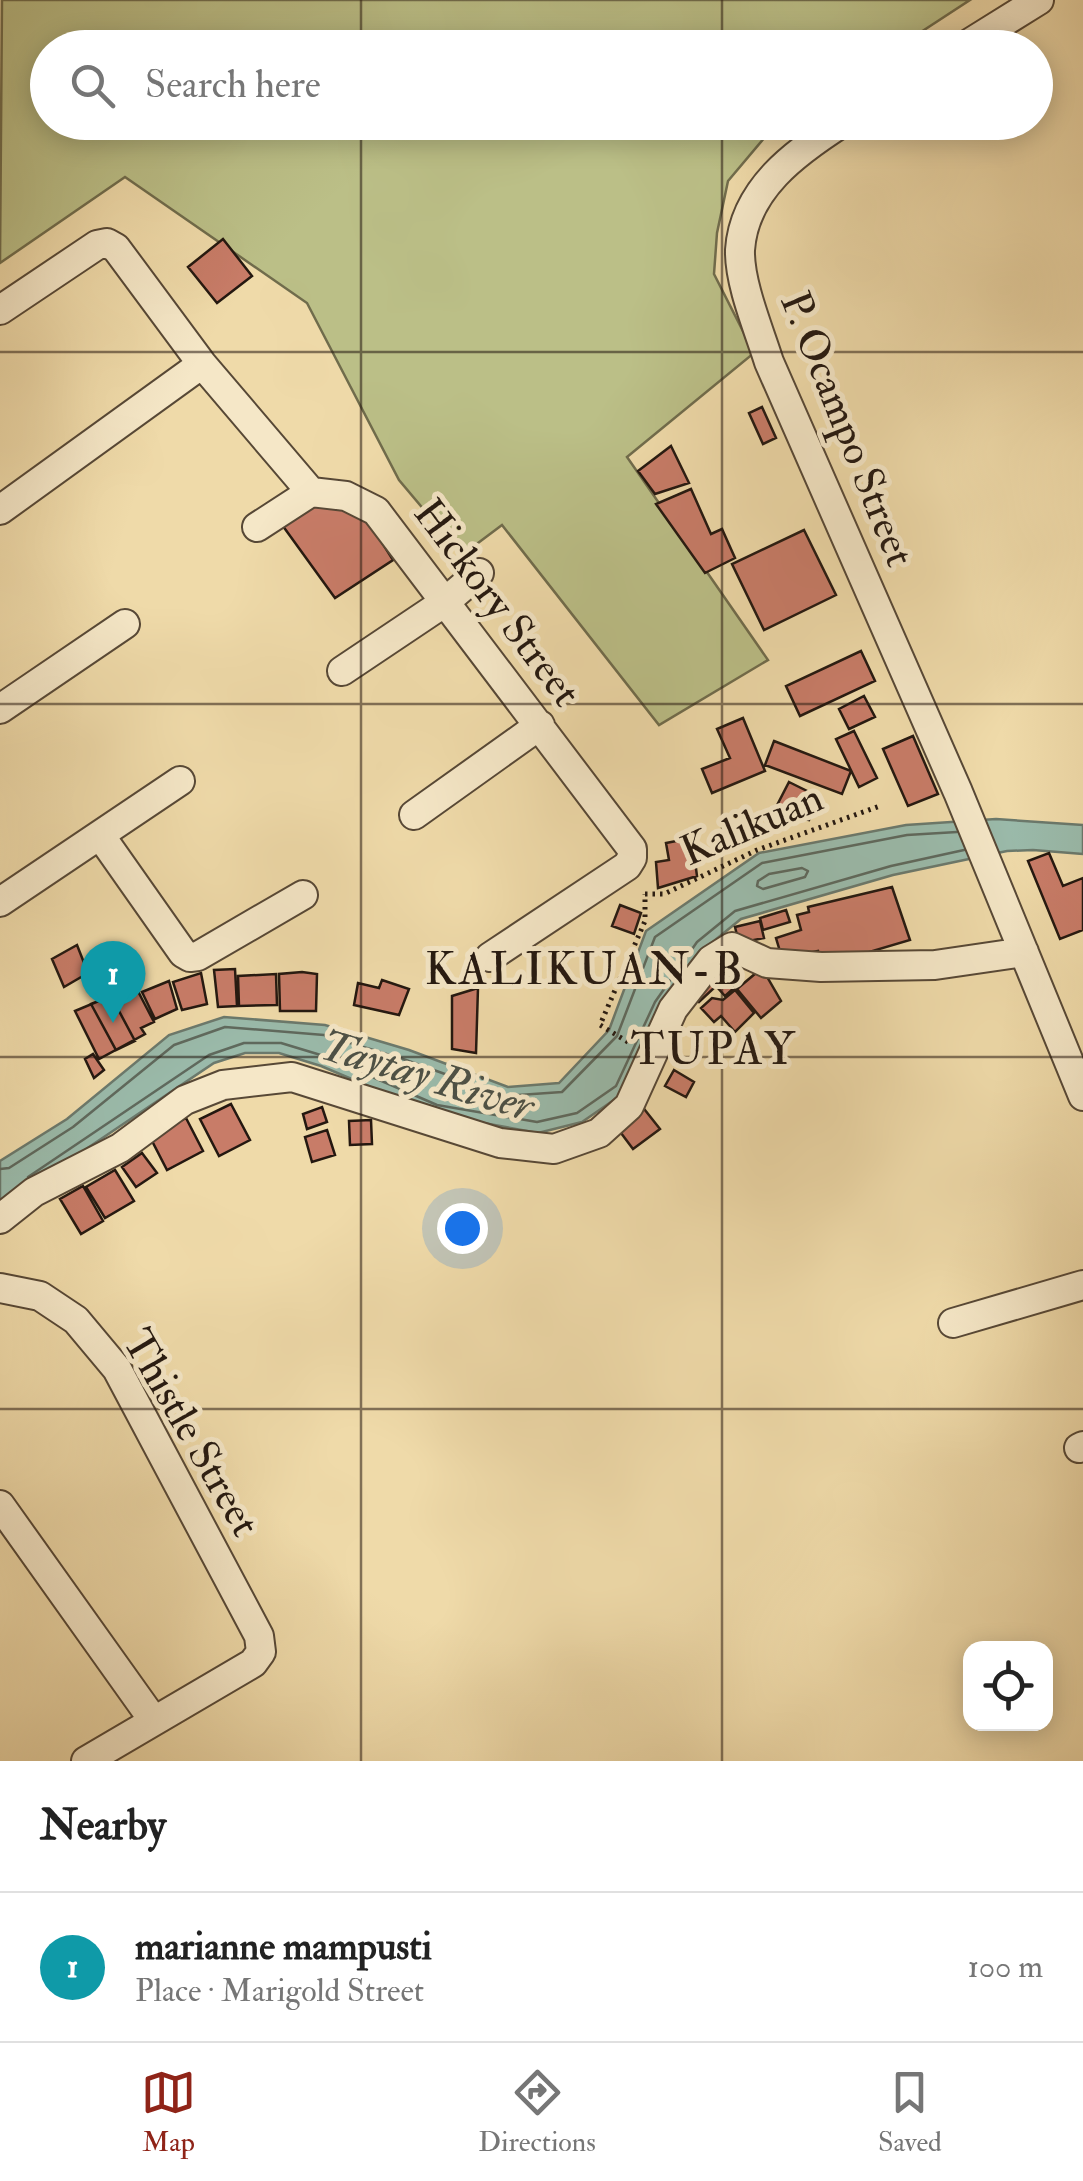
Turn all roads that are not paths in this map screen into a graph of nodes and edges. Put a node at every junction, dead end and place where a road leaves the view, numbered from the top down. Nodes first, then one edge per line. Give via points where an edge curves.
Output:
1 (1039, 0) edge
2 (991, 30) edge
3 (814, 140) edge
4 (0, 310) edge
5 (202, 364) junction
6 (311, 492) junction
7 (0, 510) edge
8 (257, 527) dead end
9 (479, 574) dead end
10 (445, 602) junction
11 (125, 624) dead end
12 (342, 671) dead end
13 (0, 709) edge
14 (540, 725) junction
15 (180, 781) dead end
16 (414, 816) dead end
17 (100, 835) junction
18 (303, 895) dead end
19 (0, 902) edge
20 (1024, 952) junction
21 (490, 958) dead end
22 (1083, 1096) edge
23 (0, 1220) edge
24 (1083, 1285) edge
25 (0, 1288) edge
26 (953, 1323) dead end
27 (0, 1505) edge
28 (154, 1721) junction
29 (86, 1761) edge

1 - 2 street
3 - 20 street, P. Ocampo Street via 769,182 747,216 740,252 750,302 769,362
4 - 5 street via 107,244
5 - 6 street
5 - 7 street
6 - 8 street
6 - 10 street, Hickory Street via 346,496 376,511
9 - 10 street
10 - 12 street
10 - 14 street, Hickory Street
11 - 13 street
14 - 16 street
14 - 21 street, Hickory Street via 632,849 632,858
15 - 17 street
17 - 18 street via 190,958
17 - 19 street
20 - 22 street, P. Ocampo Street
20 - 23 street via 935,965 820,967 767,962 732,948 711,960 673,1009 630,1106 600,1133 554,1149 500,1144 292,1077 223,1086 184,1100 120,1148 34,1192
24 - 26 street
25 - 28 street, Thistle Street via 40,1296 76,1320 116,1369 259,1636 261,1652 253,1664
27 - 28 street
28 - 29 street

